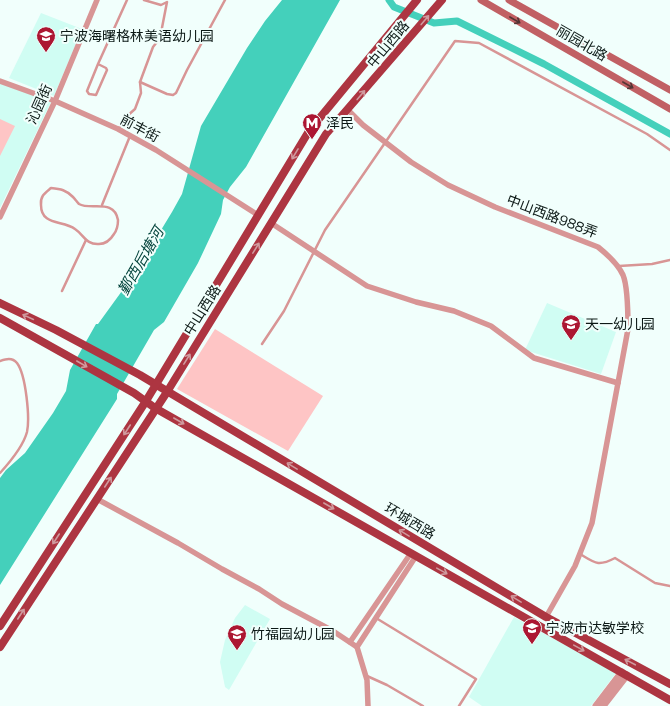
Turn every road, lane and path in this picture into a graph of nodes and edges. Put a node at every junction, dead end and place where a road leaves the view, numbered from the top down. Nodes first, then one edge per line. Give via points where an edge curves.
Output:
1 (97, 0) edge
2 (127, 0) edge
3 (144, 0) edge
4 (225, 0) edge
5 (417, 0) edge
6 (442, 0) edge
7 (481, 0) edge
8 (509, 0) edge
9 (167, 1) edge
10 (98, 64) junction
11 (0, 81) edge
12 (140, 82) junction
13 (670, 90) edge
14 (55, 101) junction
15 (670, 109) edge
16 (348, 110) junction
17 (118, 129) junction
18 (130, 136) junction
19 (385, 142) junction
20 (670, 150) edge
21 (102, 205) junction
22 (258, 215) junction
23 (0, 217) edge
24 (271, 224) junction
25 (86, 240) junction
26 (314, 252) junction
27 (670, 260) edge
28 (617, 266) junction
29 (62, 292) dead end
30 (0, 304) edge
31 (0, 318) edge
32 (262, 344) dead end
33 (0, 362) edge
34 (618, 383) junction
35 (155, 385) junction
36 (167, 392) junction
37 (146, 401) junction
38 (155, 408) junction
39 (0, 473) edge
40 (97, 499) junction
41 (413, 554) junction
42 (580, 554) junction
43 (670, 586) edge
44 (546, 617) junction
45 (375, 618) junction
46 (0, 626) edge
47 (350, 642) junction
48 (0, 647) edge
49 (356, 647) junction
50 (625, 674) junction
51 (366, 675) junction
52 (667, 683) edge
53 (670, 700) edge
54 (368, 706) edge
55 (423, 706) edge
56 (460, 706) edge
57 (596, 706) edge
58 (603, 706) edge

1 - 14 street, 沁园街
2 - 10 lane
3 - 9 lane via 161,5
4 - 12 lane via 176,93 167,94
5 -> 22 main road, 中山西路 via 309,131
16 -> 6 main road, 中山西路
7 -> 15 main road, 丽园北路
8 - 13 main road, 丽园北路
9 - 12 lane via 160,38 153,47
10 - 10 lane via 88,91 94,96 107,70
11 - 14 street, 前丰街
12 - 17 lane via 141,93 135,110 126,117
14 - 17 street, 前丰街
14 - 23 street, 沁园街
16 - 19 street, 中山西路988弄
16 - 24 main road, 中山西路 via 326,134
17 - 18 street, 前丰街
18 - 21 lane
18 - 22 street, 前丰街
19 - 20 lane via 455,41 479,43 647,134
19 - 26 lane via 325,230
19 - 28 street, 中山西路988弄 via 448,185 495,207 598,247
21 - 25 lane via 114,212 117,218 115,234 102,244
21 - 25 lane via 84,206 70,194 52,188 40,200 41,211 45,216 56,223 75,228
22 - 35 main road, 中山西路
24 - 26 street
36 -> 24 main road, 中山西路
25 - 29 lane
26 - 32 lane via 284,311
26 - 34 street via 367,286 454,311 491,326 534,358
27 - 28 lane
28 - 34 street, 中山西路988弄 via 624,276 628,306 628,329
35 -> 30 main road, 环城西路 via 56,330
31 -> 37 main road, 环城西路
33 - 39 lane via 7,359 17,363 27,400 28,421 27,433 20,447
34 - 42 street, 中山西路988弄 via 592,524
35 - 36 main road, 环城西路
35 - 37 main road, 中山西路
36 - 38 main road, 中山西路
44 -> 36 main road, 环城西路
37 - 38 main road, 环城西路
37 -> 46 main road, 中山西路
40 -> 38 main road, 中山西路
38 -> 41 main road, 环城西路
40 - 47 street via 178,542
48 -> 40 main road, 中山西路
41 - 45 street
41 - 47 street
41 -> 50 main road, 环城西路
42 - 43 lane via 595,563 606,563 615,558 655,582
42 - 44 street, 中山西路988弄
52 -> 44 main road, 环城西路
45 - 49 street
45 - 56 lane via 476,679
47 - 49 street
49 - 51 street
50 - 53 main road, 环城西路
50 - 57 street
50 - 58 street
51 - 54 street
51 - 55 lane

